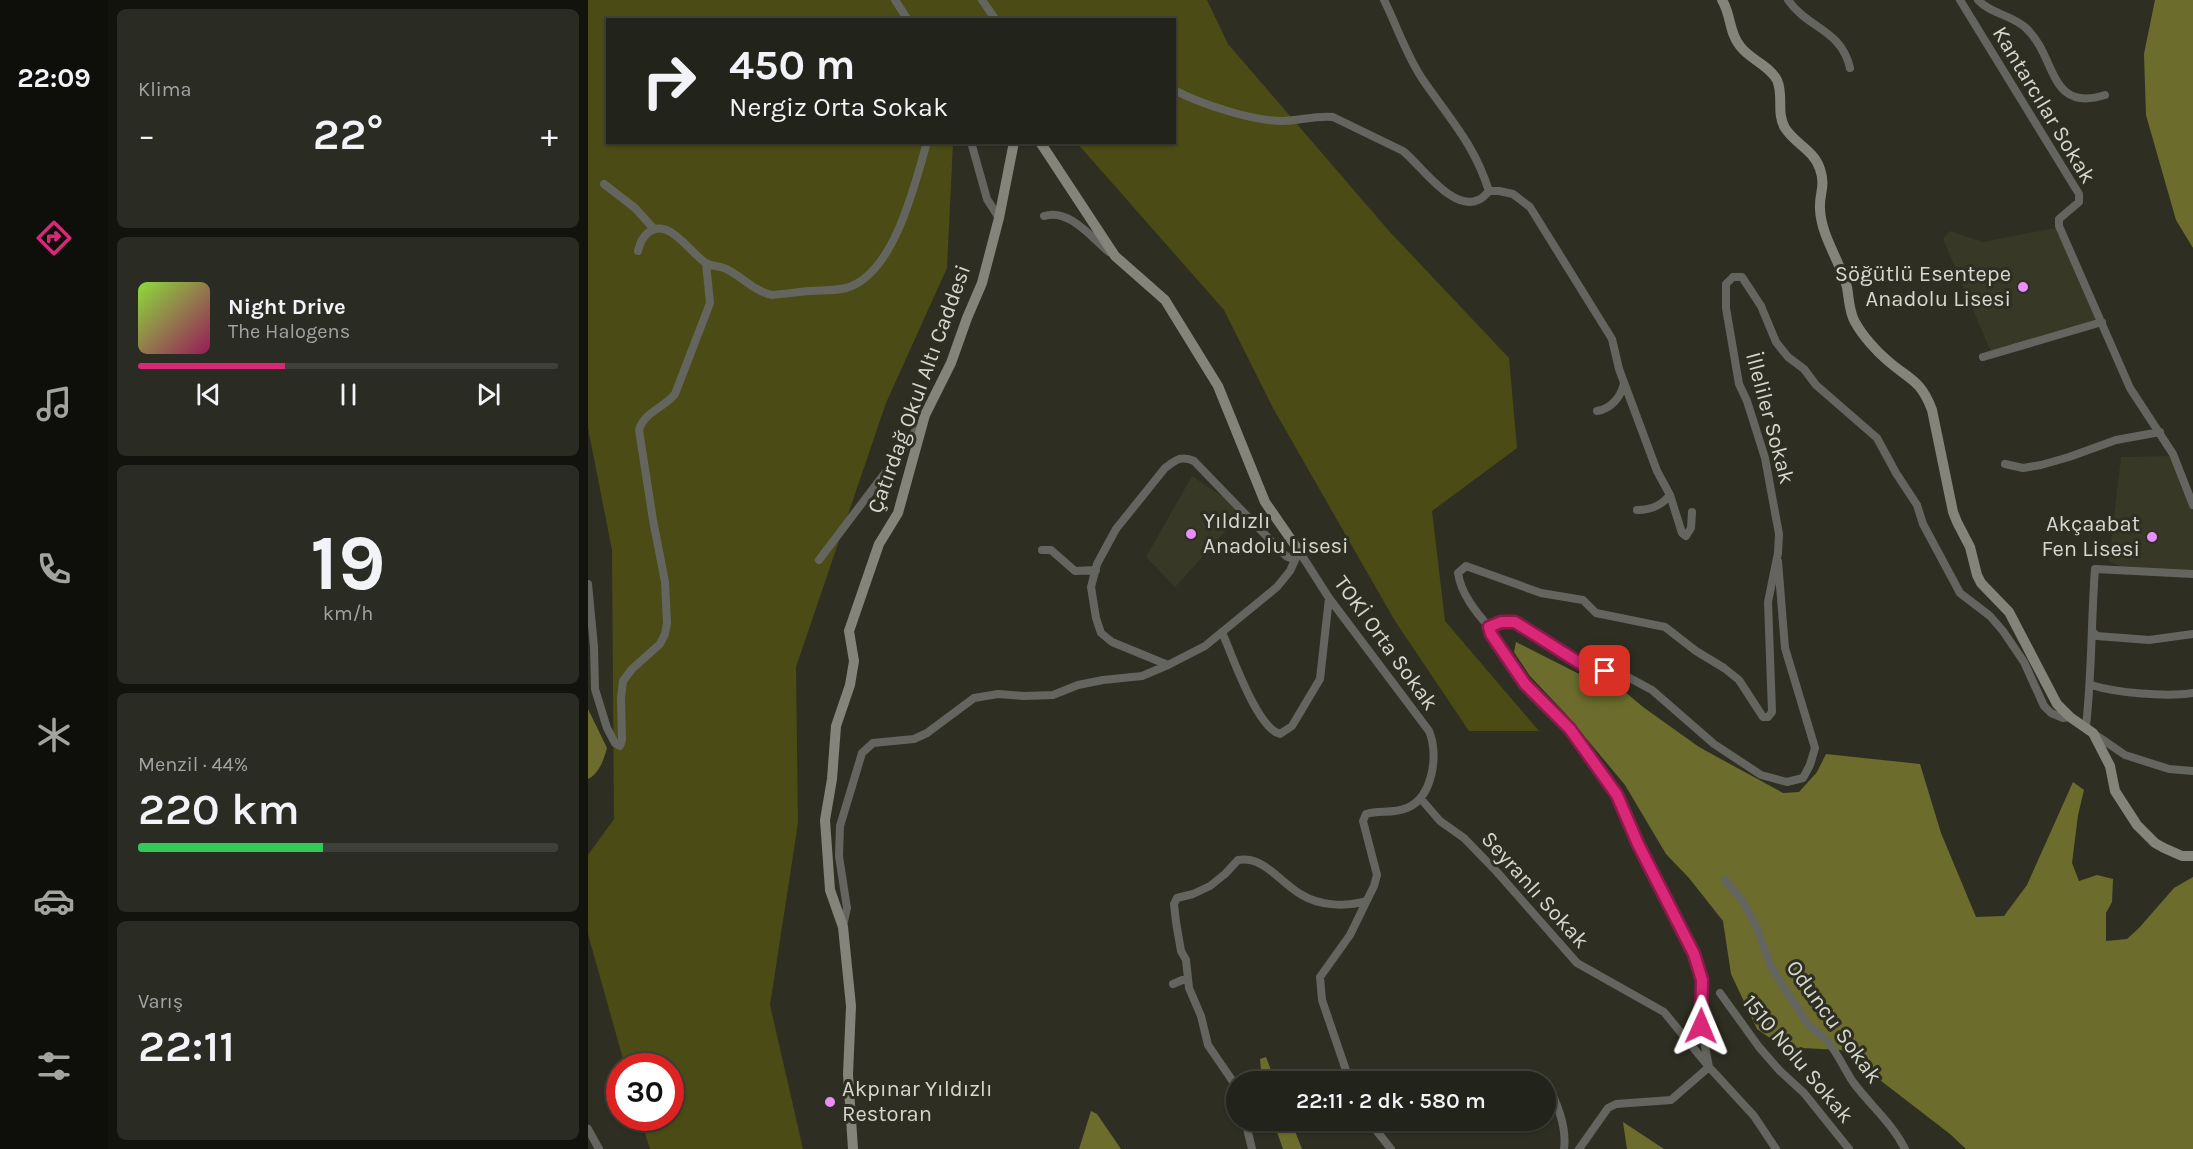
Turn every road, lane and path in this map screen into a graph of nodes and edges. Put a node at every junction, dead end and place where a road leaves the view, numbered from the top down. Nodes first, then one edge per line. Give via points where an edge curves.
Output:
1 (895, 0) edge
2 (982, 0) edge
3 (1384, 0) edge
4 (1722, 0) edge
5 (1960, 0) edge
6 (1978, 0) edge
7 (1792, 2) edge
8 (907, 18) edge
9 (995, 18) edge
10 (1850, 68) dead end
11 (1176, 91) edge
12 (2105, 95) dead end
13 (926, 144) edge
14 (972, 144) edge
15 (1014, 144) edge
16 (1041, 144) edge
17 (604, 184) dead end
18 (1489, 191) junction
19 (1044, 216) dead end
20 (999, 218) junction
21 (654, 229) junction
22 (638, 251) dead end
23 (1115, 256) junction
24 (706, 263) junction
25 (2103, 322) junction
26 (1983, 357) dead end
27 (1624, 381) junction
28 (1596, 411) dead end
29 (926, 415) junction
30 (2160, 432) junction
31 (2006, 464) dead end
32 (1670, 495) junction
33 (2193, 505) edge
34 (1637, 510) dead end
35 (1692, 512) dead end
36 (1042, 550) dead end
37 (1778, 554) junction
38 (1297, 556) junction
39 (819, 560) dead end
40 (1096, 570) junction
41 (2193, 574) edge
42 (588, 584) edge
43 (1329, 598) junction
44 (1489, 627) junction
45 (2092, 631) junction
46 (1222, 632) junction
47 (2193, 634) edge
48 (1167, 665) junction
49 (2091, 685) junction
50 (2193, 693) edge
51 (2070, 717) junction
52 (2090, 730) junction
53 (2193, 771) edge
54 (1421, 799) junction
55 (2193, 856) edge
56 (1725, 880) dead end
57 (1366, 901) junction
58 (843, 927) junction
59 (1187, 978) junction
60 (1173, 984) dead end
61 (1720, 993) dead end
62 (1709, 1067) junction
63 (1226, 1071) edge
64 (1346, 1071) edge
65 (1556, 1104) edge
66 (588, 1129) edge
67 (1248, 1131) edge
68 (1376, 1131) edge
69 (599, 1149) edge
70 (853, 1149) edge
71 (1252, 1149) edge
72 (1390, 1149) edge
73 (1564, 1149) edge
74 (1579, 1149) edge
75 (1776, 1149) edge
76 (1850, 1149) edge
77 (1905, 1149) edge

1 - 8 street
2 - 9 street
3 - 18 street via 1422,79 1476,156
4 - 51 street via 1741,49 1776,77 1780,116 1786,130 1820,167 1824,183 1820,209 1823,224 1855,322 1881,354 1914,379 1927,395 1953,512 1970,547 1977,575 2009,612 2057,704
5 - 25 street, Kantarcılar Sokak via 2079,195 2079,202 2059,219 2059,226
6 - 12 street via 2030,32 2059,85 2072,97 2090,99
7 - 10 street via 1805,18 1837,41
11 - 18 street via 1222,109 1273,120 1333,117 1403,151 1437,186 1455,198 1471,202
13 - 24 street via 911,197 888,251 864,279 849,287 772,295 762,293 724,268
14 - 20 street via 987,199
15 - 20 street, Çatırdağ Okul Altı Caddesi
16 - 23 street
17 - 21 street
18 - 27 street via 1514,194 1530,207 1612,339
19 - 23 street via 1062,216
20 - 29 street, Çatırdağ Okul Altı Caddesi via 982,283
21 - 22 street via 640,241
21 - 24 street via 672,232
23 - 38 street via 1165,300 1218,386 1265,502
24 - 42 street via 710,303 675,394 645,417 639,430 665,582 667,623 660,644 623,681 620,746 608,728 595,689
25 - 26 street
25 - 30 street via 2135,398
27 - 28 street via 1617,399
27 - 32 street via 1657,471
29 - 39 street
29 - 58 street, Çatırdağ Okul Altı Caddesi via 898,513 879,544 849,631 854,661 837,726 825,820 830,890
30 - 31 street via 2116,440 2023,468
30 - 33 street
32 - 34 street via 1660,505
32 - 35 street via 1686,536
36 - 40 street via 1051,550 1075,571
37 - 44 street, İlleliler Sokak via 1767,602 1772,712 1768,717 1763,717 1739,680 1665,627 1596,613 1583,600 1540,593 1466,566 1458,573 1460,582
37 - 44 street via 1785,648 1815,748 1803,778 1787,782 1761,775 1714,744 1652,690 1624,675 1586,667 1515,622
37 - 51 street, İlleliler Sokak via 1779,534 1769,477 1754,420 1739,384 1726,308 1726,284 1737,276 1742,276 1753,290 1776,342 1788,357 1877,438 1917,505 1960,593 2003,631 2024,662 2044,706 2050,713
38 - 40 street, TOKİ Orta Sokak via 1286,555 1194,461 1185,457 1165,468 1130,510
38 - 43 street, TOKİ Orta Sokak
38 - 46 street via 1277,587
40 - 48 street via 1091,587 1101,633 1112,642
41 - 45 street via 2095,569
43 - 46 street via 1320,679 1292,726 1280,734 1267,725 1250,699
43 - 54 street, TOKİ Orta Sokak via 1434,741 1431,779
44 - 62 street via 1525,684 1570,729 1617,795 1694,954 1702,980 1701,1026
45 - 47 street via 2097,636 2150,640
45 - 49 street
46 - 48 street via 1205,646
48 - 58 street via 1142,676 1078,685 1053,695 998,694 974,698 927,734 873,743 862,753 840,826 839,856 847,908
49 - 50 street via 2108,690
49 - 52 street
51 - 52 street
52 - 53 street via 2125,755 2169,769
52 - 55 street via 2110,766 2115,791 2137,825 2164,848
54 - 57 street via 1395,812 1366,814 1363,821 1377,875
54 - 62 street, Seyranlı Sokak via 1497,872 1577,963 1664,1012
56 - 77 street, Oduncu Sokak via 1742,900 1771,967 1807,1023 1826,1039
57 - 59 street via 1318,902 1301,895 1256,861 1238,860 1217,880 1177,898 1174,904
57 - 64 street via 1350,935 1320,977 1322,1000
58 - 70 street, Çatırdağ Okul Altı Caddesi via 851,1006 848,1074
59 - 60 street
59 - 63 street via 1208,1045
61 - 76 street, 1510 Nolu Sokak via 1759,1047
62 - 74 street via 1671,1100 1608,1108
62 - 75 street, Seyranlı Sokak via 1754,1116
65 - 73 street
66 - 69 street
67 - 71 street
68 - 72 street

